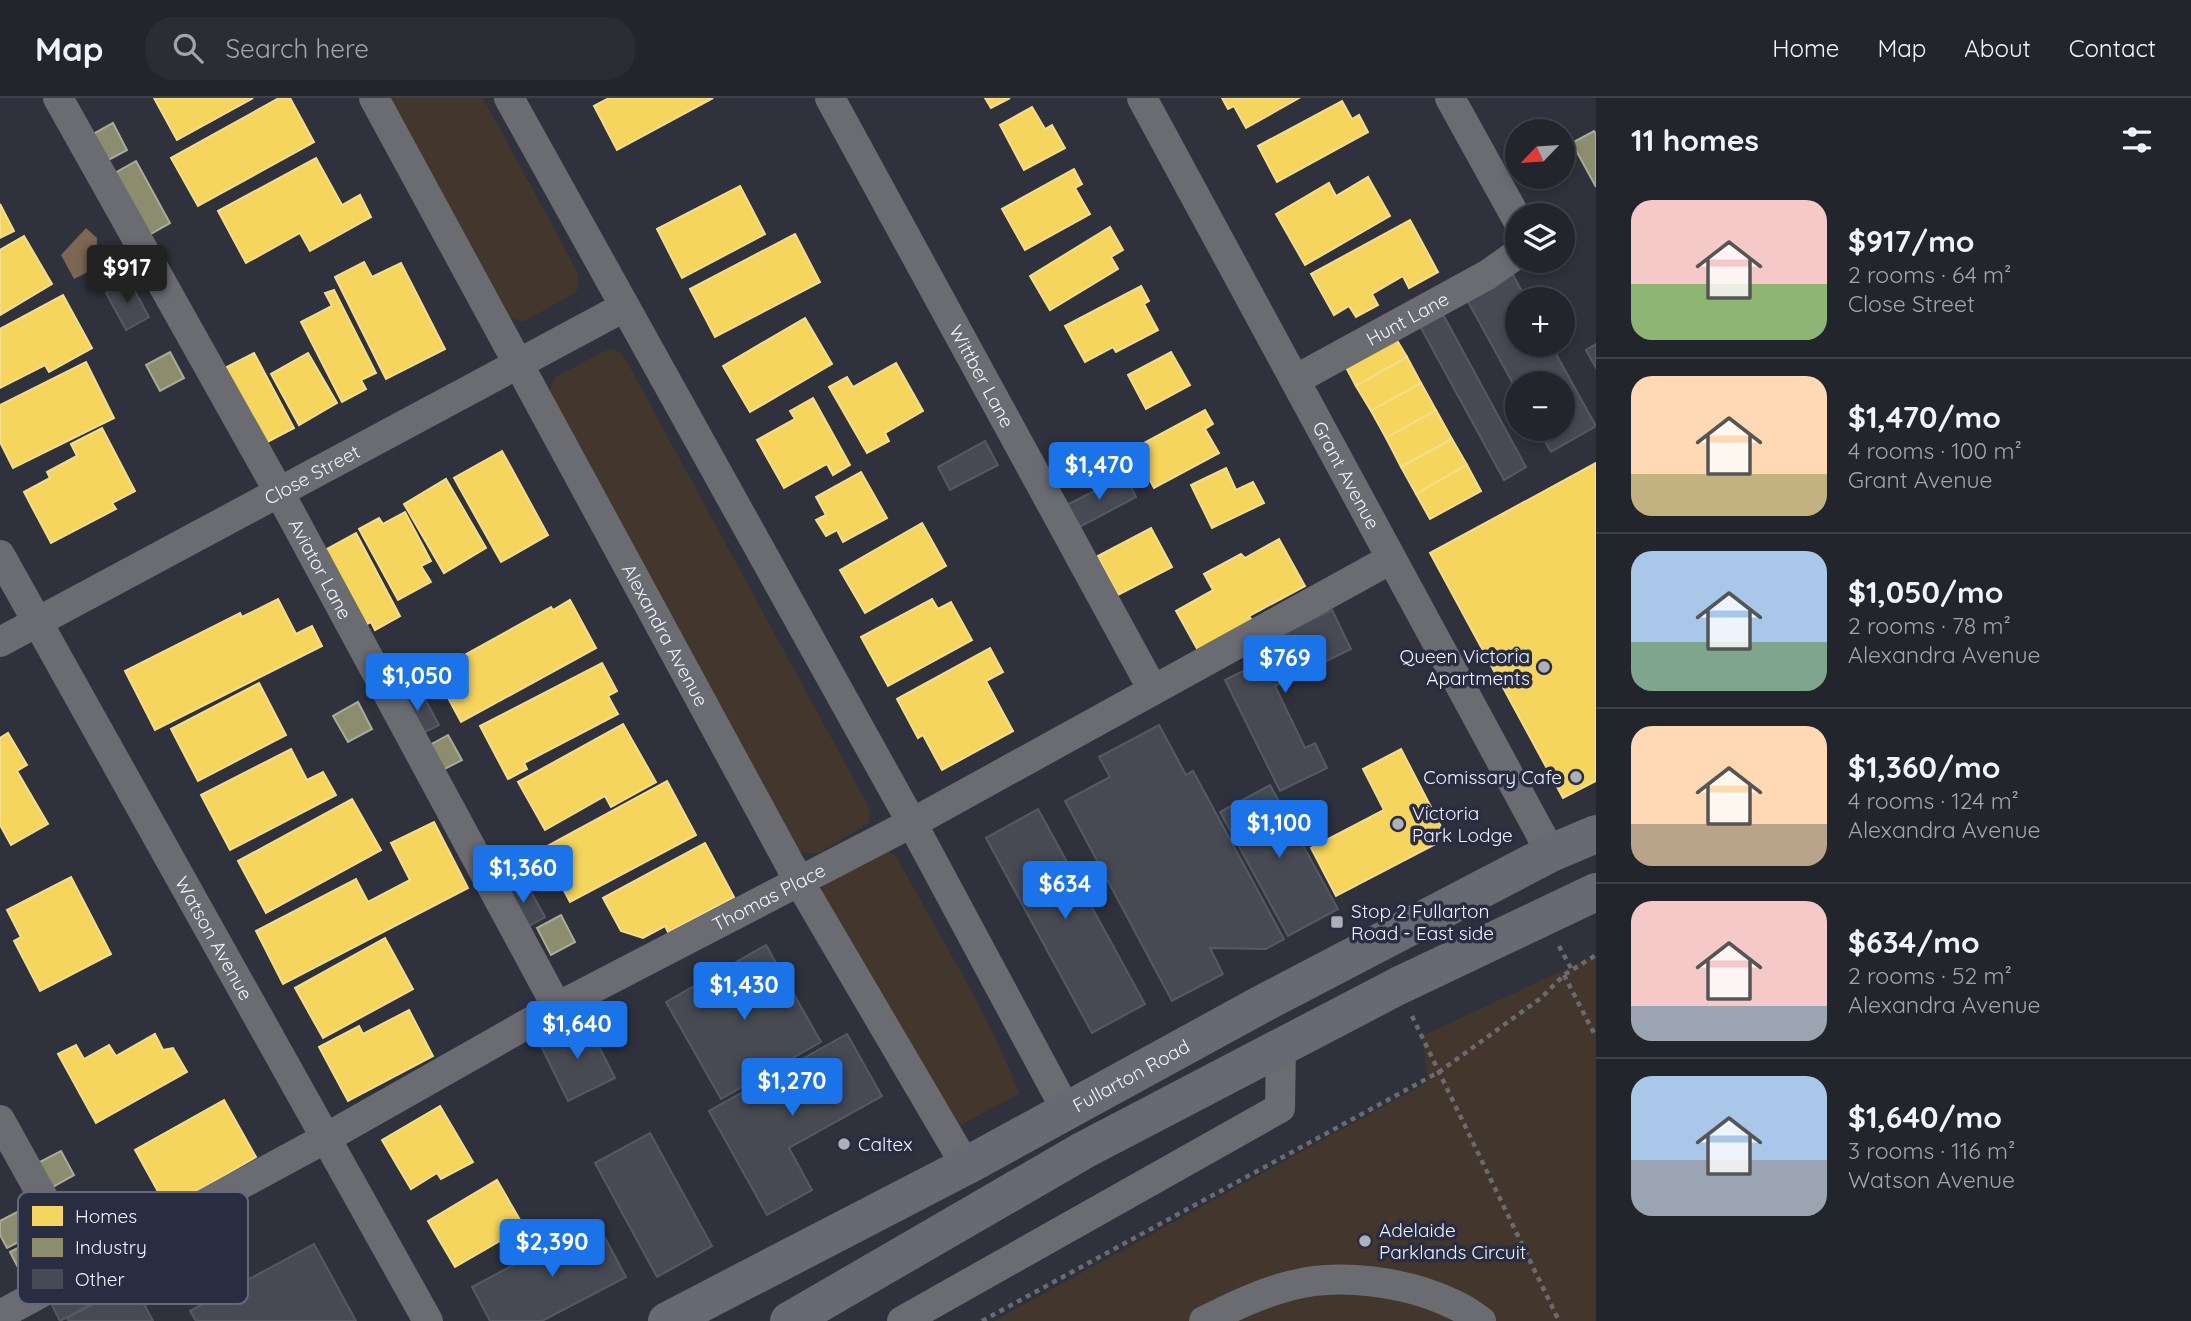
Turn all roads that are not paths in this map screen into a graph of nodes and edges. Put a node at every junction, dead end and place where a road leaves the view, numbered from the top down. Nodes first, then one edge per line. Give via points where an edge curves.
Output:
1 (58, 98) edge
2 (374, 98) edge
3 (509, 98) edge
4 (830, 98) edge
5 (1142, 98) edge
6 (1450, 98) edge
7 (1508, 203) edge
8 (1505, 262) edge
9 (624, 307) junction
10 (519, 364) junction
11 (1295, 380) junction
12 (278, 490) junction
13 (0, 555) edge
14 (1391, 559) junction
15 (36, 622) junction
16 (0, 642) edge
17 (1153, 690) junction
18 (912, 823) junction
19 (1596, 834) edge
20 (1551, 853) junction
21 (800, 883) junction
22 (1588, 896) edge
23 (557, 1007) junction
24 (1281, 1047) junction
25 (1066, 1110) junction
26 (0, 1120) edge
27 (326, 1138) junction
28 (966, 1166) junction
29 (40, 1192) edge
30 (227, 1192) edge
31 (1001, 1198) junction
32 (21, 1304) edge
33 (0, 1315) edge
34 (428, 1321) edge
35 (667, 1321) edge
36 (789, 1321) edge
37 (902, 1321) edge
38 (1204, 1321) edge
39 (1481, 1321) edge

1 - 12 street, Aviator Lane
2 - 10 street, Alexandra Avenue
3 - 9 street
4 - 17 street, Wittber Lane
5 - 11 street, Grant Avenue
6 - 7 street
8 - 11 street, Hunt Lane
9 - 10 street, Close Street
9 - 18 street
10 - 12 street, Close Street
10 - 21 street, Alexandra Avenue
11 - 14 street, Grant Avenue
12 - 15 street, Close Street
12 - 23 street, Aviator Lane
13 - 15 street, Watson Avenue
14 - 17 street, Thomas Place
14 - 20 street, Grant Avenue
15 - 16 street, Close Street
15 - 27 street, Watson Avenue
17 - 18 street, Thomas Place
18 - 21 street, Thomas Place
18 - 25 street
19 - 20 highway, Fullarton Road
20 - 22 highway
20 - 25 highway, Fullarton Road
21 - 23 street, Thomas Place
21 - 28 street, Alexandra Avenue
22 - 24 highway
23 - 27 street, Thomas Place
24 - 31 highway
24 - 37 street via 1280,1108
25 - 28 highway, Fullarton Road
26 - 29 street
27 - 30 street, Thomas Place
27 - 34 street, Watson Avenue
28 - 31 highway
28 - 35 highway, Fullarton Road
31 - 36 highway
32 - 33 street, Thomas Place
38 - 39 street via 1292,1284 1339,1280 1415,1289 1454,1304

